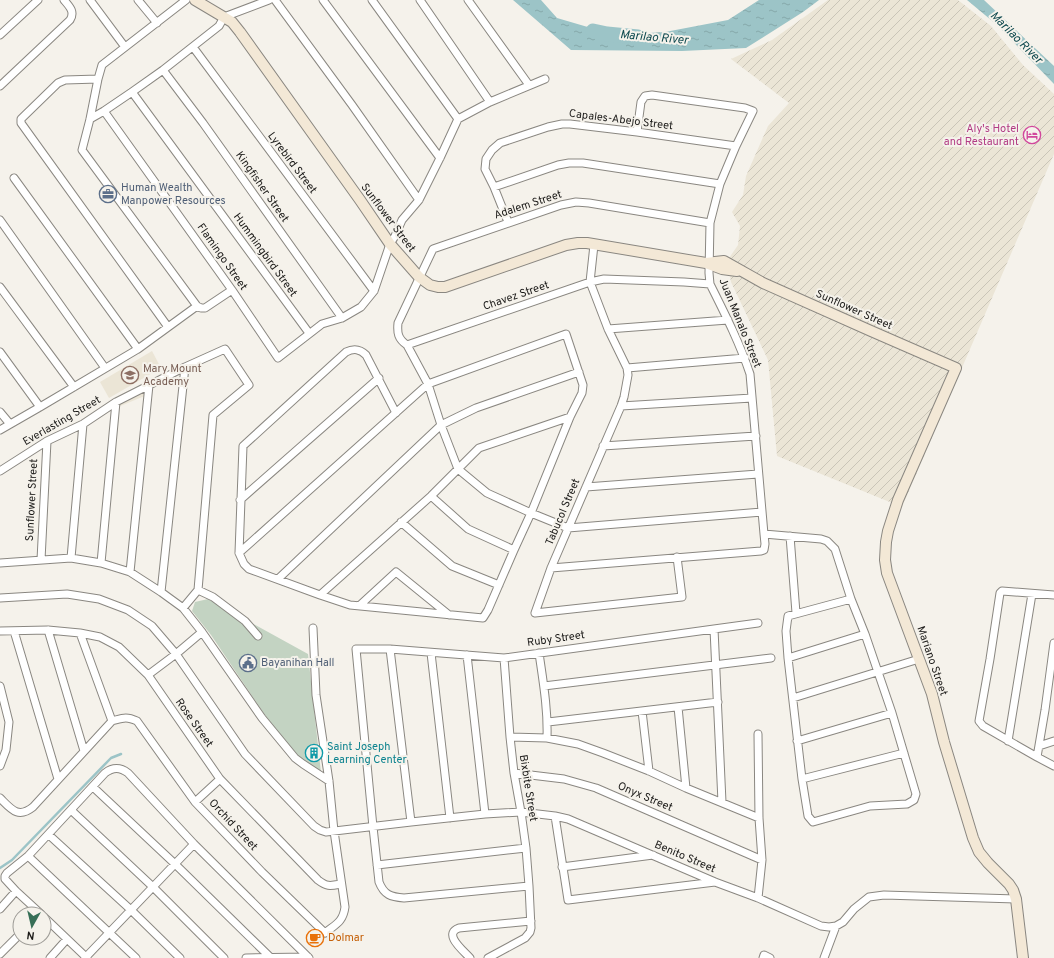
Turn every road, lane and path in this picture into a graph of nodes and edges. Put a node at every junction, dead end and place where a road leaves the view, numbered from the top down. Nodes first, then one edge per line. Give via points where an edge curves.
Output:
1 (38, 0) edge
2 (64, 0) edge
3 (90, 0) edge
4 (138, 0) edge
5 (186, 0) edge
6 (195, 0) edge
7 (269, 0) edge
8 (275, 0) edge
9 (323, 0) edge
10 (372, 0) edge
11 (420, 0) edge
12 (468, 0) edge
13 (224, 17) junction
14 (157, 23) junction
15 (0, 35) edge
16 (125, 46) junction
17 (192, 47) junction
18 (163, 70) junction
19 (98, 79) junction
20 (545, 79) dead end
21 (529, 85) junction
22 (0, 86) edge
23 (132, 92) junction
24 (490, 102) junction
25 (104, 112) junction
26 (90, 119) junction
27 (458, 119) junction
28 (637, 132) junction
29 (736, 146) junction
30 (440, 158) junction
31 (14, 178) dead end
32 (720, 184) junction
33 (494, 187) junction
34 (419, 200) junction
35 (0, 220) edge
36 (508, 222) junction
37 (710, 223) junction
38 (390, 244) junction
39 (594, 245) junction
40 (709, 263) junction
41 (419, 277) junction
42 (590, 282) junction
43 (710, 284) junction
44 (0, 287) edge
45 (232, 290) junction
46 (374, 291) junction
47 (197, 306) junction
48 (342, 318) junction
49 (728, 320) junction
50 (168, 327) junction
51 (608, 329) junction
52 (309, 333) junction
53 (407, 345) junction
54 (138, 349) junction
55 (0, 352) edge
56 (745, 358) junction
57 (185, 367) junction
58 (105, 368) junction
59 (627, 368) junction
60 (956, 368) joint
61 (579, 372) junction
62 (379, 378) junction
63 (149, 384) junction
64 (428, 384) junction
65 (74, 387) junction
66 (752, 398) junction
67 (116, 402) junction
68 (621, 406) junction
69 (40, 407) junction
70 (0, 412) edge
71 (396, 413) junction
72 (570, 417) junction
73 (10, 424) junction
74 (83, 424) junction
75 (441, 425) junction
76 (0, 430) edge
77 (756, 436) junction
78 (47, 441) junction
79 (603, 446) junction
80 (458, 469) junction
81 (0, 471) edge
82 (758, 474) junction
83 (586, 487) junction
84 (431, 496) junction
85 (240, 500) junction
86 (762, 512) junction
87 (531, 513) junction
88 (401, 522) junction
89 (568, 528) junction
90 (764, 534) junction
91 (790, 536) junction
92 (514, 550) junction
93 (238, 553) junction
94 (677, 557) junction
95 (71, 558) junction
96 (41, 560) junction
97 (0, 563) edge
98 (101, 563) junction
99 (551, 568) junction
100 (130, 572) junction
101 (278, 579) junction
102 (499, 585) junction
103 (198, 590) junction
104 (161, 592) junction
105 (1032, 594) junction
106 (320, 595) junction
107 (1054, 595) edge
108 (0, 598) edge
109 (851, 599) junction
110 (359, 606) junction
111 (183, 608) junction
112 (796, 613) junction
113 (449, 615) junction
114 (758, 624) dead end
115 (313, 628) dead end
116 (714, 629) junction
117 (48, 630) junction
118 (0, 631) edge
119 (14, 631) junction
120 (202, 632) junction
121 (80, 633) junction
122 (865, 634) junction
123 (258, 636) dead end
124 (1054, 643) edge
125 (390, 650) junction
126 (431, 653) junction
127 (539, 653) junction
128 (176, 654) junction
129 (467, 656) junction
130 (504, 658) junction
131 (770, 658) dead end
132 (788, 658) junction
133 (919, 659) junction
134 (716, 665) junction
135 (878, 672) junction
136 (148, 675) junction
137 (1052, 676) edge
138 (0, 686) edge
139 (544, 686) junction
140 (793, 698) junction
141 (718, 702) junction
142 (678, 707) junction
143 (1054, 708) edge
144 (1046, 710) junction
145 (642, 711) junction
146 (892, 713) junction
147 (112, 721) junction
148 (548, 722) junction
149 (758, 734) dead end
150 (510, 737) junction
151 (547, 738) junction
152 (1008, 740) junction
153 (797, 741) junction
154 (1054, 741) edge
155 (1039, 746) junction
156 (84, 751) junction
157 (904, 753) junction
158 (1037, 757) junction
159 (0, 766) edge
160 (1054, 766) edge
161 (649, 771) junction
162 (514, 773) junction
163 (220, 778) junction
164 (58, 779) junction
165 (802, 779) junction
166 (329, 781) junction
167 (93, 787) junction
168 (686, 788) junction
169 (0, 798) edge
170 (195, 802) junction
171 (722, 802) junction
172 (71, 810) junction
173 (521, 812) junction
174 (485, 814) junction
175 (555, 816) junction
176 (450, 818) junction
177 (759, 818) junction
178 (411, 822) junction
179 (373, 827) junction
180 (334, 831) junction
181 (49, 835) junction
182 (194, 844) junction
183 (526, 848) junction
184 (653, 855) junction
185 (28, 856) junction
186 (762, 860) junction
187 (175, 864) junction
188 (377, 865) junction
189 (562, 867) junction
190 (715, 882) junction
191 (341, 884) junction
192 (529, 886) junction
193 (153, 887) junction
194 (16, 891) junction
195 (758, 898) junction
196 (1016, 899) junction
197 (32, 906) edge
198 (0, 909) edge
199 (131, 910) junction
200 (531, 921) junction
201 (52, 925) edge
202 (836, 926) junction
203 (109, 933) junction
204 (67, 939) junction
205 (12, 942) edge
206 (0, 954) edge
207 (270, 957) junction
208 (309, 957) edge
209 (50, 958) edge
210 (86, 958) edge
211 (136, 958) edge
212 (180, 958) edge
213 (224, 958) edge
214 (246, 958) edge
215 (470, 958) edge
216 (488, 958) edge
217 (763, 958) edge
218 (770, 958) edge
219 (824, 958) edge
220 (1024, 958) edge

1 - 15 street
2 - 22 street via 73,12 70,20
3 - 16 street
4 - 14 street
5 - 14 street
6 - 13 main road, Sunflower Street
7 - 13 street
8 - 34 street
9 - 30 street
10 - 27 street
11 - 24 street
12 - 21 street
13 - 17 street via 219,26
13 - 38 main road, Sunflower Street via 240,32
14 - 16 street
16 - 19 street via 102,65
17 - 18 street
17 - 46 street, Lyrebird Street
18 - 23 street
18 - 48 street, Kingfisher Street
19 - 26 street
19 - 50 street via 65,80 58,83 20,123
20 - 21 street
21 - 24 street
23 - 25 street
23 - 52 street, Hummingbird Street
24 - 27 street
25 - 26 street
25 - 45 street, Flamingo Street
26 - 47 street via 82,150
27 - 30 street
28 - 29 street, Capales-Abejo Street
28 - 29 street, Juan Manalo Street via 641,102 645,96 745,108 753,112
28 - 33 street, Capales-Abejo Street via 562,124 500,143 486,159 485,169
29 - 32 street, Juan Manalo Street
30 - 34 street
31 - 54 street
32 - 33 street via 569,163
32 - 37 street, Juan Manalo Street
33 - 36 street, Capales-Abejo Street
34 - 38 street via 402,220
35 - 58 street
36 - 37 street, Adalem Street via 576,202
36 - 41 street, Adalem Street via 433,249
37 - 40 street, Juan Manalo Street
38 - 41 main road, Sunflower Street
38 - 46 street
39 - 40 main road, Sunflower Street
39 - 41 main road, Sunflower Street via 566,245 445,287 430,285
39 - 42 street
40 - 43 street, Juan Manalo Street
40 - 60 main road, Sunflower Street via 722,269 742,272
41 - 53 street via 398,323 402,341
42 - 43 street, Chavez Street via 604,279
42 - 51 street
42 - 53 street, Chavez Street
43 - 49 street, Juan Manalo Street
44 - 65 street
45 - 47 street via 205,308
45 - 52 street, Flamingo Street via 278,358
46 - 48 street via 361,307
47 - 50 street
48 - 52 street via 322,324
49 - 51 street
49 - 56 street, Juan Manalo Street
50 - 54 street
51 - 59 street
53 - 64 street
54 - 58 street
55 - 69 street
56 - 59 street
56 - 66 street, Juan Manalo Street via 750,374
57 - 63 street, Everlasting Street
57 - 103 street, Everlasting Street via 225,349 249,385 213,415
57 - 104 street
58 - 65 street
59 - 68 street, Tabucol Street via 628,375
60 - 133 main road, Mariano Street via 898,500 886,542 887,573
61 - 64 street via 566,334
61 - 72 street via 583,385 582,393
61 - 75 street via 476,408
62 - 71 street
62 - 85 street
62 - 85 street via 362,351 357,349 346,352 243,446
63 - 67 street, Everlasting Street
63 - 100 street
64 - 71 street
64 - 75 street
65 - 69 street
66 - 68 street
66 - 77 street, Juan Manalo Street
67 - 74 street, Everlasting Street
67 - 98 street
68 - 79 street, Tabucol Street
69 - 73 street
70 - 73 street
71 - 93 street
72 - 80 street via 479,448
72 - 87 street
73 - 76 street
74 - 78 street, Everlasting Street
74 - 95 street
75 - 80 street
75 - 101 street
77 - 79 street
77 - 82 street, Juan Manalo Street
78 - 81 street, Everlasting Street
78 - 96 street, Sunflower Street
79 - 83 street, Tabucol Street
80 - 84 street
80 - 87 street via 487,492
82 - 83 street
82 - 86 street, Juan Manalo Street
83 - 89 street, Tabucol Street
84 - 88 street
84 - 92 street via 468,530
85 - 93 street
86 - 89 street
86 - 90 street, Juan Manalo Street
87 - 89 street
87 - 92 street
88 - 102 street via 452,566
88 - 106 street
89 - 99 street, Tabucol Street
90 - 91 street
90 - 94 street, Juan Manalo Street via 764,550
91 - 109 street via 821,539 835,549
91 - 112 street
92 - 102 street
93 - 101 street via 249,569
94 - 99 street
94 - 99 street, Tabucol Street via 682,597 535,613
95 - 96 street
95 - 98 street
96 - 97 street
98 - 100 street
100 - 104 street
101 - 106 street
102 - 113 street via 482,618
103 - 111 street
103 - 123 street via 213,597 245,621
104 - 111 street
105 - 107 street
105 - 152 street
105 - 152 street via 1002,591 1000,593 979,721
106 - 110 street via 350,606
108 - 128 street, Benito Street via 67,594 99,598 128,610 152,626
109 - 112 street
109 - 122 street
110 - 113 street
110 - 113 street via 396,572
111 - 120 street
112 - 132 street via 788,616
114 - 116 street, Ruby Street
115 - 166 street via 316,695
116 - 127 street, Ruby Street
116 - 134 street
117 - 119 street, Rose Street
117 - 121 street, Rose Street
117 - 156 street
118 - 119 street, Rose Street
119 - 164 street
120 - 128 street
120 - 166 street via 262,718 295,758
121 - 136 street, Rose Street via 100,637 119,647
121 - 147 street
122 - 132 street
122 - 135 street
124 - 137 street
125 - 126 street, Ruby Street
125 - 178 street
125 - 179 street, Ruby Street via 356,649
126 - 129 street, Ruby Street
126 - 176 street
127 - 130 street, Ruby Street
127 - 139 street
128 - 136 street
128 - 180 street, Benito Street via 246,754 314,826 326,832
129 - 130 street, Ruby Street
129 - 174 street
130 - 150 street, Bixbite Street
131 - 134 street
132 - 140 street
133 - 135 street
133 - 196 main road, Mariano Street via 932,694 973,838 979,852 1009,884
134 - 139 street
134 - 141 street
135 - 140 street
135 - 146 street
136 - 163 street, Rose Street
137 - 144 street
138 - 159 street via 9,722 6,750
139 - 148 street
140 - 153 street
141 - 142 street
141 - 171 street
142 - 145 street
142 - 168 street
143 - 144 street
144 - 155 street
145 - 148 street
145 - 161 street
146 - 153 street
146 - 157 street
147 - 156 street
147 - 170 street, Orchid Street via 122,718 137,721
148 - 151 street
149 - 177 street
150 - 151 street
150 - 162 street, Bixbite Street
151 - 161 street via 578,744
152 - 158 street
153 - 165 street
154 - 155 street
155 - 158 street
156 - 164 street
157 - 165 street
157 - 165 street via 916,794 914,800 907,804 870,806 813,822 808,816
158 - 160 street
161 - 168 street
162 - 173 street, Bixbite Street
162 - 186 street, Onyx Street via 564,779 596,788
163 - 170 street
163 - 191 street, Rose Street via 318,880 330,886
164 - 169 street via 33,807 22,813 10,808
166 - 180 street
167 - 172 street
167 - 182 street via 110,769 123,769
167 - 187 street
168 - 171 street
170 - 191 street, Orchid Street via 325,933 344,915
171 - 177 street
172 - 181 street
172 - 193 street
173 - 174 street, Benito Street
173 - 175 street, Benito Street
173 - 183 street, Bixbite Street
174 - 176 street, Benito Street
175 - 184 street, Benito Street via 568,819
175 - 189 street
176 - 178 street, Benito Street
177 - 186 street
178 - 179 street, Benito Street
179 - 180 street, Benito Street
179 - 188 street
180 - 191 street
181 - 185 street
181 - 199 street
182 - 187 street
182 - 208 street
183 - 188 street
183 - 192 street, Bixbite Street
184 - 189 street
184 - 190 street, Benito Street
185 - 194 street via 5,876
185 - 203 street
186 - 195 street
187 - 193 street
187 - 207 street
188 - 192 street via 381,888 386,894 395,897
189 - 190 street via 568,900
190 - 195 street, Benito Street
192 - 200 street, Bixbite Street
193 - 199 street
193 - 213 street
194 - 197 street
194 - 198 street
195 - 202 street, Benito Street via 821,926
196 - 202 street via 884,895 869,897
196 - 220 main road, Mariano Street
199 - 203 street
199 - 212 street
200 - 215 street via 455,929 452,937
200 - 216 street via 530,932 525,938
201 - 204 street
202 - 219 street
203 - 210 street
203 - 211 street
204 - 209 street
204 - 210 street
205 - 206 street
207 - 208 street
207 - 214 street
217 - 218 street via 764,955

